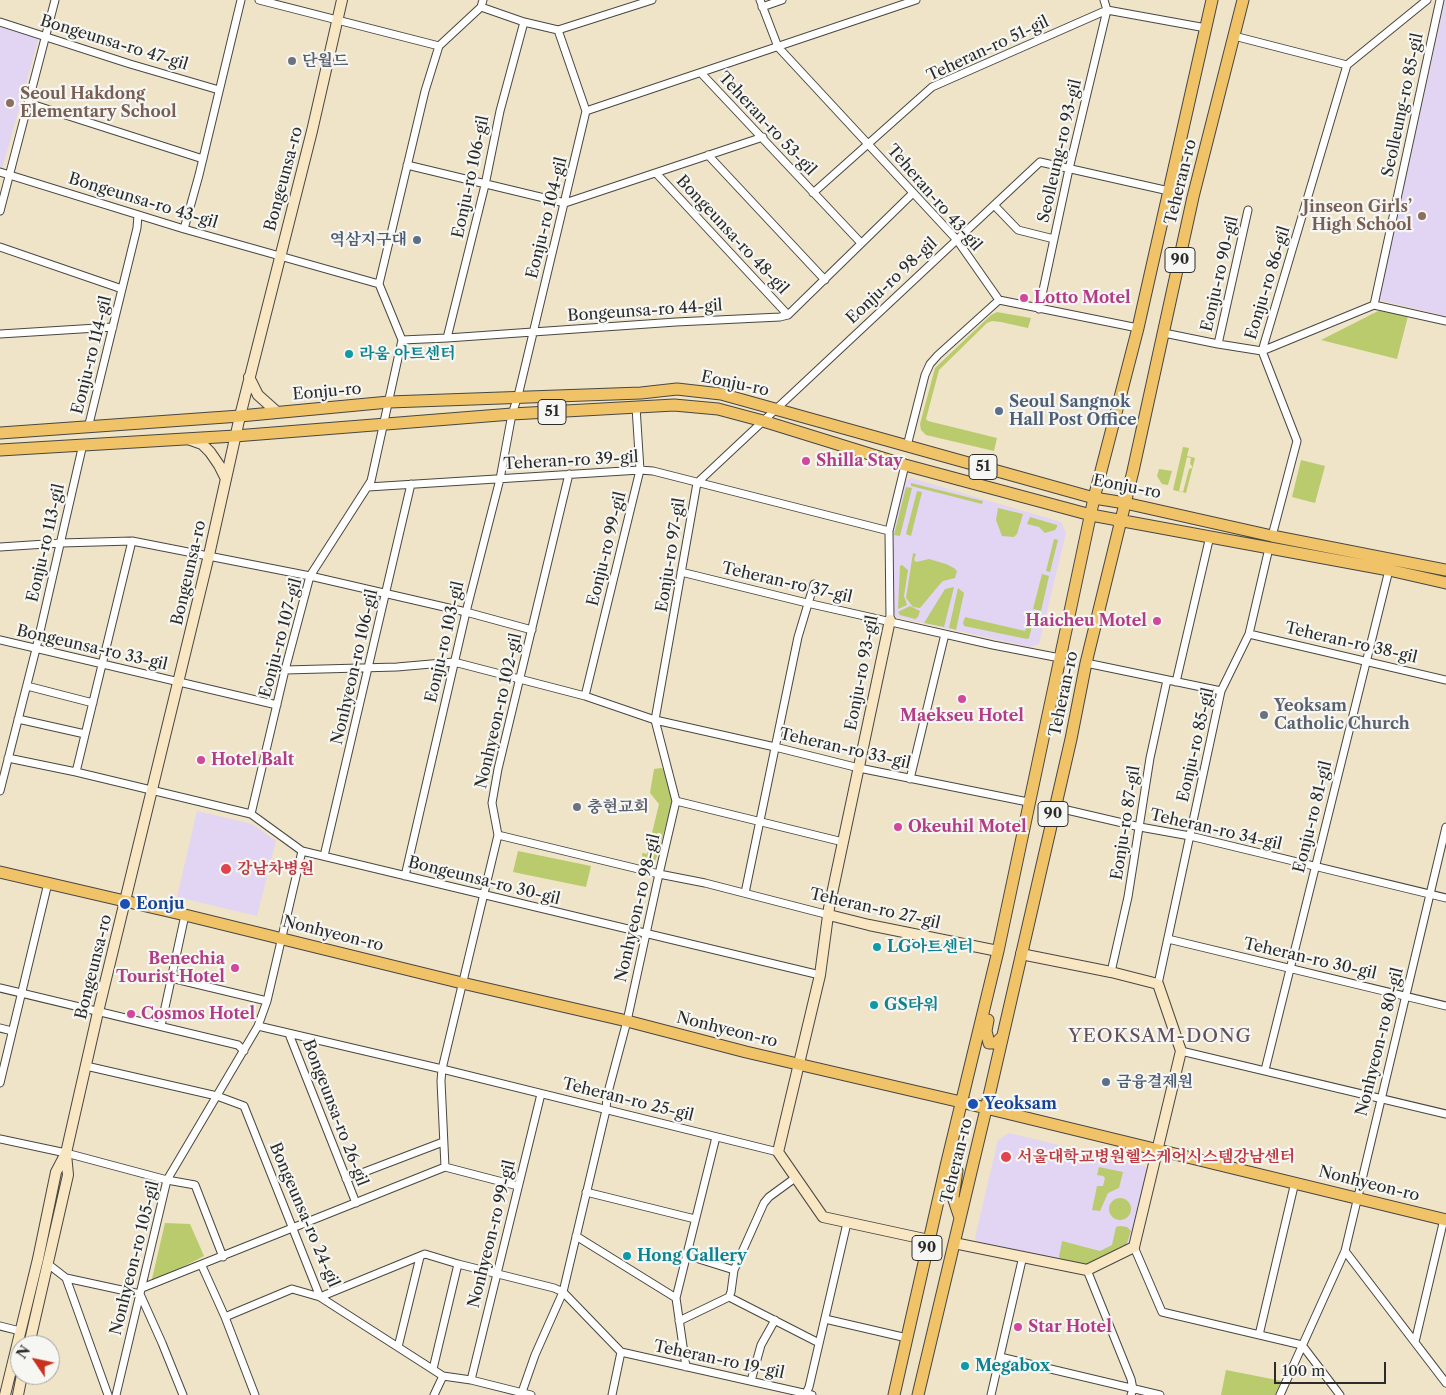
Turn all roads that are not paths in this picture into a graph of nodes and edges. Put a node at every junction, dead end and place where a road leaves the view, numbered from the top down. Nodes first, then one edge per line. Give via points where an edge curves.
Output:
1 (55, 0) edge
2 (241, 0) edge
3 (259, 0) edge
4 (342, 0) edge
5 (652, 0) edge
6 (782, 0) edge
7 (916, 0) edge
8 (1104, 0) edge
9 (1212, 0) edge
10 (1243, 0) edge
11 (1427, 0) edge
12 (1440, 0) edge
13 (761, 3) edge
14 (482, 4) edge
15 (1107, 10) junction
16 (337, 20) junction
17 (0, 22) edge
18 (524, 22) junction
19 (1206, 28) junction
20 (558, 30) junction
21 (45, 36) junction
22 (1234, 36) junction
23 (439, 46) junction
24 (778, 46) junction
25 (1347, 65) junction
26 (701, 73) junction
27 (219, 90) junction
28 (28, 103) junction
29 (586, 111) junction
30 (763, 137) junction
31 (869, 145) junction
32 (708, 155) junction
33 (203, 159) junction
34 (407, 165) junction
35 (1069, 169) junction
36 (0, 172) edge
37 (656, 173) junction
38 (10, 174) junction
39 (485, 185) junction
40 (1168, 191) junction
41 (813, 193) junction
42 (914, 194) junction
43 (565, 203) junction
44 (994, 205) junction
45 (1248, 210) dead end
46 (0, 211) edge
47 (138, 214) junction
48 (184, 229) junction
49 (1054, 239) junction
50 (957, 240) junction
51 (862, 243) junction
52 (0, 247) edge
53 (279, 257) junction
54 (825, 280) junction
55 (379, 284) junction
56 (122, 289) junction
57 (998, 300) junction
58 (1374, 305) junction
59 (1039, 308) junction
60 (788, 315) junction
61 (1446, 321) edge
62 (113, 326) junction
63 (1138, 328) junction
64 (533, 332) junction
65 (1164, 333) junction
66 (0, 334) edge
67 (447, 338) junction
68 (402, 340) junction
69 (1218, 344) junction
70 (1262, 350) junction
71 (249, 377) junction
72 (518, 396) junction
73 (389, 402) junction
74 (636, 407) junction
75 (775, 408) junction
76 (277, 412) junction
77 (512, 414) junction
78 (240, 416) junction
79 (763, 421) junction
80 (384, 424) junction
81 (88, 428) junction
82 (0, 433) edge
83 (235, 436) junction
84 (187, 438) junction
85 (83, 444) junction
86 (907, 446) junction
87 (0, 450) edge
88 (904, 465) junction
89 (640, 470) junction
90 (569, 474) junction
91 (500, 478) junction
92 (226, 479) junction
93 (697, 483) junction
94 (412, 484) junction
95 (368, 487) junction
96 (1094, 498) junction
97 (1125, 503) junction
98 (1091, 515) junction
99 (1121, 520) junction
100 (889, 531) junction
101 (1210, 536) junction
102 (1272, 536) junction
103 (132, 541) junction
104 (61, 543) junction
105 (0, 547) edge
106 (1269, 548) junction
107 (209, 555) junction
108 (1389, 570) junction
109 (1446, 570) edge
110 (680, 572) junction
111 (310, 576) junction
112 (1446, 583) edge
113 (814, 584) dead end
114 (387, 594) junction
115 (807, 603) junction
116 (466, 612) junction
117 (890, 620) junction
118 (532, 630) junction
119 (945, 634) junction
120 (1249, 634) junction
121 (0, 640) edge
122 (36, 649) junction
123 (1060, 658) junction
124 (1366, 661) junction
125 (454, 662) junction
126 (102, 663) junction
127 (1086, 663) junction
128 (370, 667) junction
129 (285, 670) junction
130 (520, 679) junction
131 (1167, 680) junction
132 (1446, 680) edge
133 (178, 682) junction
134 (1176, 682) junction
135 (27, 686) junction
136 (1222, 691) junction
137 (585, 696) junction
138 (92, 703) junction
139 (277, 705) junction
140 (18, 718) junction
141 (655, 720) junction
142 (85, 734) junction
143 (776, 747) junction
144 (8, 758) junction
145 (859, 768) junction
146 (76, 772) junction
147 (910, 779) junction
148 (1, 780) edge
149 (0, 791) edge
150 (152, 791) junction
151 (676, 801) junction
152 (1028, 802) junction
153 (1054, 807) junction
154 (251, 814) junction
155 (759, 822) junction
156 (1446, 826) edge
157 (1140, 827) junction
158 (498, 835) junction
159 (1190, 836) junction
160 (843, 842) junction
161 (302, 851) junction
162 (324, 856) junction
163 (1315, 866) junction
164 (0, 872) edge
165 (659, 874) junction
166 (405, 876) junction
167 (48, 883) junction
168 (746, 893) junction
169 (483, 894) junction
170 (1430, 894) junction
171 (1446, 898) edge
172 (125, 902) junction
173 (185, 915) junction
174 (829, 915) junction
175 (646, 934) junction
176 (281, 938) junction
177 (1168, 939) junction
178 (998, 951) junction
179 (1021, 954) junction
180 (1289, 969) junction
181 (1111, 972) junction
182 (820, 975) junction
183 (171, 978) junction
184 (462, 983) junction
185 (990, 984) junction
186 (1158, 984) junction
187 (0, 988) edge
188 (22, 993) junction
189 (1405, 996) junction
190 (267, 1001) junction
191 (1446, 1006) edge
192 (98, 1012) junction
193 (627, 1021) junction
194 (161, 1026) junction
195 (258, 1026) junction
196 (0, 1028) edge
197 (12, 1031) junction
198 (289, 1034) junction
199 (1002, 1037) junction
200 (244, 1051) junction
201 (1181, 1051) junction
202 (799, 1064) junction
203 (2, 1065) edge
204 (86, 1066) junction
205 (442, 1069) junction
206 (1265, 1070) junction
207 (0, 1083) edge
208 (541, 1094) junction
209 (217, 1096) junction
210 (1380, 1099) junction
211 (962, 1102) junction
212 (986, 1109) junction
213 (606, 1110) junction
214 (1446, 1114) edge
215 (716, 1137) junction
216 (0, 1139) edge
217 (443, 1142) junction
218 (1157, 1151) junction
219 (778, 1152) junction
220 (66, 1153) junction
221 (946, 1166) junction
222 (445, 1167) junction
223 (795, 1178) junction
224 (346, 1179) junction
225 (167, 1180) junction
226 (1295, 1182) junction
227 (518, 1186) junction
228 (586, 1192) junction
229 (1357, 1197) junction
230 (356, 1203) junction
231 (960, 1218) junction
232 (695, 1219) junction
233 (1445, 1220) edge
234 (847, 1223) junction
235 (292, 1229) junction
236 (576, 1236) junction
237 (929, 1240) junction
238 (954, 1243) junction
239 (1134, 1247) junction
240 (1345, 1251) junction
241 (686, 1255) junction
242 (1023, 1256) junction
243 (223, 1257) junction
244 (420, 1257) junction
245 (48, 1264) junction
246 (458, 1264) junction
247 (202, 1266) junction
248 (734, 1270) junction
249 (1086, 1270) junction
250 (497, 1274) junction
251 (66, 1278) junction
252 (141, 1291) junction
253 (563, 1292) junction
254 (320, 1297) junction
255 (729, 1297) junction
256 (676, 1298) junction
257 (224, 1317) junction
258 (825, 1319) junction
259 (775, 1320) junction
260 (679, 1321) junction
261 (0, 1326) edge
262 (20, 1331) junction
263 (31, 1335) edge
264 (1259, 1335) junction
265 (907, 1338) junction
266 (1415, 1342) junction
267 (819, 1343) junction
268 (1302, 1345) junction
269 (398, 1347) junction
270 (621, 1352) junction
271 (1000, 1357) junction
272 (686, 1367) junction
273 (433, 1369) junction
274 (443, 1376) junction
275 (470, 1380) junction
276 (751, 1381) junction
277 (1446, 1383) edge
278 (1132, 1392) edge
279 (521, 1394) edge
280 (5, 1395) edge
281 (108, 1395) edge
282 (116, 1395) edge
283 (183, 1395) edge
284 (256, 1395) edge
285 (434, 1395) edge
286 (531, 1395) edge
287 (612, 1395) edge
288 (808, 1395) edge
289 (894, 1395) edge
290 (918, 1395) edge
291 (991, 1395) edge
292 (1160, 1395) edge
293 (1280, 1395) edge
294 (1340, 1395) edge

1 - 21 street
2 - 27 street
3 - 16 street
4 - 16 main road, Bongeunsa-ro
5 - 20 street
6 - 13 street
7 - 24 street, Teheran-ro 53-gil
8 - 15 street
9 - 19 main road, Teheran-ro / 90
10 - 22 main road, Teheran-ro / 90
11 - 25 street
12 - 58 street, Seolleung-ro 85-gil
13 - 24 street
14 - 18 street
14 - 23 street
15 - 19 street
15 - 31 street, Teheran-ro 51-gil via 932,87
15 - 35 street, Seolleung-ro 93-gil
16 - 23 street
16 - 53 main road, Bongeunsa-ro
17 - 21 street, Bongeunsa-ro 47-gil
18 - 20 street
18 - 39 street, Eonju-ro 106-gil via 500,111
19 - 40 main road, Teheran-ro / 90
20 - 29 street
21 - 27 street, Bongeunsa-ro 47-gil
21 - 28 street
22 - 25 street
22 - 65 main road, Teheran-ro / 90 via 1193,197
23 - 34 street
24 - 26 street, Teheran-ro 53-gil
24 - 31 street, Teheran-ro 43-gil
25 - 70 street, Eonju-ro 86-gil
26 - 29 street, Teheran-ro 53-gil
26 - 30 street, Teheran-ro 53-gil
27 - 33 street
28 - 33 street
28 - 38 street
29 - 43 street, Eonju-ro 104-gil
30 - 32 street, Bongeunsa-ro 48-gil
30 - 41 street, Teheran-ro 53-gil
31 - 41 street, Teheran-ro 51-gil
31 - 42 street, Teheran-ro 43-gil
32 - 37 street, Bongeunsa-ro 48-gil
32 - 54 street
33 - 48 street
34 - 39 street
34 - 55 street
35 - 40 street
35 - 44 street, Eonju-ro 98-gil via 1040,162
35 - 49 street, Seolleung-ro 93-gil
36 - 38 street, Bongeunsa-ro 43-gil
37 - 43 street, Bongeunsa-ro 48-gil
37 - 60 street, Bongeunsa-ro 48-gil
38 - 46 street
38 - 47 street, Bongeunsa-ro 43-gil
39 - 43 street
39 - 67 street, Eonju-ro 106-gil
40 - 63 main road, Teheran-ro / 90
41 - 51 street
42 - 50 street, Teheran-ro 43-gil
42 - 51 street
43 - 64 street, Eonju-ro 104-gil
44 - 49 street via 1018,230
44 - 50 street, Eonju-ro 98-gil
45 - 69 street, Eonju-ro 90-gil
47 - 48 street, Bongeunsa-ro 43-gil
47 - 56 street, Eonju-ro 114-gil
48 - 53 street, Bongeunsa-ro 43-gil
49 - 59 street, Seolleung-ro 93-gil
50 - 57 street, Teheran-ro 43-gil
50 - 75 street, Eonju-ro 98-gil
51 - 54 street
52 - 56 street, Eonju-ro 114-gil
53 - 55 street
53 - 71 main road, Bongeunsa-ro
54 - 60 street
55 - 68 street
56 - 62 street, Eonju-ro 114-gil
57 - 59 street
57 - 86 street via 930,364
58 - 61 street
58 - 70 street
59 - 63 street
60 - 64 street, Bongeunsa-ro 44-gil
62 - 66 street
62 - 81 street, Eonju-ro 114-gil
63 - 96 main road, Teheran-ro / 90
64 - 67 street, Bongeunsa-ro 44-gil
64 - 72 street, Eonju-ro 104-gil
65 - 69 street
65 - 97 main road, Teheran-ro / 90
67 - 68 street, Bongeunsa-ro 44-gil
68 - 73 street
69 - 70 street
70 - 102 street, Eonju-ro 86-gil via 1296,441
71 - 76 main road via 258,395
71 - 78 main road, Bongeunsa-ro
72 - 73 main road, Eonju-ro / 51
72 - 75 main road, Eonju-ro / 51 via 677,389 721,394
72 - 77 street, Eonju-ro 104-gil
73 - 76 main road, Eonju-ro / 51
73 - 80 street, Eonju-ro 107-gil
74 - 77 main road, Eonju-ro / 51
74 - 79 main road, Eonju-ro / 51 via 674,405 718,409
74 - 89 street, Eonju-ro 99-gil
75 - 79 street, Eonju-ro 98-gil
75 - 86 main road, Eonju-ro / 51
76 - 78 main road, Eonju-ro / 51
77 - 80 main road, Eonju-ro / 51
77 - 91 street, Eonju-ro 103-gil
78 - 81 main road, Eonju-ro / 51
78 - 83 main road, Bongeunsa-ro
79 - 88 main road, Eonju-ro / 51
79 - 93 street, Eonju-ro 97-gil
80 - 83 main road, Eonju-ro / 51
80 - 95 street, Eonju-ro 107-gil
81 - 82 main road, Eonju-ro / 51
83 - 84 main road, Eonju-ro / 51
83 - 92 main road, Bongeunsa-ro
84 - 85 main road, Eonju-ro / 51
84 - 92 main road via 202,444 210,452
85 - 87 main road, Eonju-ro / 51
85 - 104 street, Eonju-ro 113-gil
86 - 96 main road, Eonju-ro / 51
88 - 98 main road, Eonju-ro / 51
88 - 100 street, Eonju-ro 93-gil
89 - 90 street, Teheran-ro 39-gil
89 - 93 street, Teheran-ro 39-gil
89 - 137 street, Eonju-ro 99-gil
90 - 91 street, Teheran-ro 39-gil
90 - 118 street, Nonhyeon-ro 102-gil
91 - 94 street, Teheran-ro 39-gil
91 - 116 street, Eonju-ro 103-gil
92 - 107 main road, Bongeunsa-ro
93 - 100 street, Teheran-ro 39-gil
93 - 110 street, Eonju-ro 97-gil
94 - 95 street, Teheran-ro 39-gil
94 - 114 street, Nonhyeon-ro 106-gil
95 - 111 street, Eonju-ro 107-gil
96 - 97 main road, Eonju-ro / 51
96 - 98 main road, Teheran-ro / 90
97 - 99 main road, Teheran-ro / 90
97 - 102 main road, Eonju-ro / 51
98 - 99 main road, Eonju-ro / 51
98 - 123 main road, Teheran-ro / 90
99 - 101 main road, Eonju-ro / 51
99 - 127 main road, Teheran-ro / 90
100 - 117 street, Eonju-ro 93-gil
101 - 106 main road, Eonju-ro / 51
101 - 134 street
102 - 109 main road, Eonju-ro / 51
103 - 104 street
103 - 107 street
103 - 126 street
104 - 105 street
104 - 122 street, Eonju-ro 113-gil
106 - 108 main road, Eonju-ro / 51
106 - 120 street, Eonju-ro 85-gil
107 - 111 street
107 - 133 main road, Bongeunsa-ro
108 - 112 main road, Eonju-ro / 51
108 - 124 street, Eonju-ro 81-gil
110 - 115 street, Teheran-ro 37-gil
110 - 141 street, Eonju-ro 97-gil
111 - 114 street
111 - 129 street, Eonju-ro 107-gil
113 - 115 street
114 - 116 street
114 - 128 street, Nonhyeon-ro 106-gil
115 - 117 street, Teheran-ro 37-gil
115 - 143 street
116 - 118 street
116 - 125 street, Eonju-ro 103-gil
117 - 119 street, Teheran-ro 37-gil
117 - 145 main road, Eonju-ro 93-gil
118 - 130 street, Nonhyeon-ro 102-gil
119 - 123 street, Teheran-ro 37-gil
119 - 147 street
120 - 124 street, Teheran-ro 38-gil
120 - 136 street, Eonju-ro 85-gil
121 - 122 street, Bongeunsa-ro 33-gil
122 - 126 street, Bongeunsa-ro 33-gil
122 - 135 street, Eonju-ro 113-gil
123 - 152 main road, Teheran-ro / 90
124 - 132 street, Teheran-ro 38-gil
124 - 163 street, Eonju-ro 81-gil
125 - 128 street, Teheran-ro 33-gil
125 - 130 street, Teheran-ro 33-gil
125 - 166 street, Eonju-ro 103-gil
126 - 133 street, Bongeunsa-ro 33-gil
126 - 138 street
127 - 131 street
127 - 153 main road, Teheran-ro / 90
128 - 129 street, Teheran-ro 33-gil
128 - 162 street, Nonhyeon-ro 106-gil
129 - 139 street, Eonju-ro 107-gil
130 - 137 street, Teheran-ro 33-gil
130 - 158 street, Nonhyeon-ro 102-gil via 492,803
131 - 134 street
131 - 157 street, Eonju-ro 87-gil via 1150,758
133 - 139 street, Bongeunsa-ro 33-gil
133 - 150 main road, Bongeunsa-ro
134 - 136 street
135 - 138 street
135 - 140 street, Eonju-ro 113-gil
136 - 159 street, Eonju-ro 85-gil
137 - 141 street, Teheran-ro 33-gil
138 - 142 street
139 - 154 street, Eonju-ro 107-gil
140 - 142 street
140 - 144 street, Eonju-ro 113-gil
141 - 143 street, Teheran-ro 33-gil
141 - 151 street, Nonhyeon-ro 98-gil
142 - 146 street
143 - 145 street, Teheran-ro 33-gil
143 - 155 street
144 - 146 street, Bongeunsa-ro 30-gil
144 - 148 street, Eonju-ro 113-gil
145 - 147 street, Teheran-ro 33-gil
145 - 160 main road, Eonju-ro 93-gil
146 - 150 street, Bongeunsa-ro 30-gil
147 - 152 street, Teheran-ro 33-gil
148 - 149 street, Eonju-ro 113-gil
150 - 154 street, Bongeunsa-ro 30-gil
150 - 172 main road, Bongeunsa-ro
151 - 155 street
151 - 165 street, Nonhyeon-ro 98-gil
152 - 178 main road, Teheran-ro / 90
153 - 157 street, Teheran-ro 34-gil
153 - 179 main road, Teheran-ro / 90
154 - 161 street, Bongeunsa-ro 30-gil
155 - 160 street
155 - 168 street
156 - 170 street, Nonhyeon-ro 80-gil
157 - 159 street, Teheran-ro 34-gil
157 - 181 street, Eonju-ro 87-gil
158 - 165 street, Teheran-ro 27-gil
158 - 169 street, Nonhyeon-ro 102-gil
159 - 163 street, Teheran-ro 34-gil
159 - 177 street, Eonju-ro 85-gil
160 - 174 main road, Eonju-ro 93-gil
161 - 162 street, Bongeunsa-ro 30-gil
161 - 176 street
162 - 166 street, Bongeunsa-ro 30-gil
163 - 170 street, Teheran-ro 34-gil
163 - 180 street, Eonju-ro 81-gil
164 - 167 main road, Nonhyeon-ro
165 - 168 street, Teheran-ro 27-gil
165 - 175 street, Nonhyeon-ro 98-gil
166 - 169 street, Bongeunsa-ro 30-gil
167 - 172 main road, Nonhyeon-ro
167 - 188 street
168 - 174 street, Teheran-ro 27-gil
169 - 175 street, Bongeunsa-ro 30-gil
169 - 184 street, Nonhyeon-ro 102-gil
170 - 171 street, Teheran-ro 34-gil
170 - 189 street, Nonhyeon-ro 80-gil
172 - 173 main road, Nonhyeon-ro
172 - 192 main road, Bongeunsa-ro
173 - 176 main road, Nonhyeon-ro
173 - 183 street
174 - 178 main road, Teheran-ro 27-gil
174 - 182 main road, Eonju-ro 93-gil
175 - 182 street, Bongeunsa-ro 30-gil
175 - 193 street, Nonhyeon-ro 98-gil
176 - 184 main road, Nonhyeon-ro
176 - 190 street, Nonhyeon-ro 105-gil
177 - 180 street, Teheran-ro 30-gil
177 - 186 street, Eonju-ro 85-gil
178 - 185 main road, Teheran-ro / 90
179 - 181 main road
179 - 199 main road, Teheran-ro / 90
180 - 189 street, Teheran-ro 30-gil
180 - 206 street, Eonju-ro 81-gil
181 - 186 main road
182 - 202 main road, Eonju-ro 93-gil
183 - 190 street
183 - 194 street
184 - 193 main road, Nonhyeon-ro
184 - 205 street, Nonhyeon-ro 102-gil
185 - 199 main road via 993,992 986,1039 992,1045
185 - 211 main road, Teheran-ro / 90
186 - 201 main road
187 - 188 street
188 - 192 street
188 - 197 street
189 - 191 street, Teheran-ro 30-gil
189 - 210 street, Nonhyeon-ro 80-gil
190 - 195 street, Nonhyeon-ro 105-gil
192 - 194 street
192 - 204 main road, Bongeunsa-ro
193 - 202 main road, Nonhyeon-ro
193 - 213 street, Nonhyeon-ro 98-gil
194 - 200 street via 238,1045
195 - 198 street, Bongeunsa-ro 26-gil
195 - 200 street, Nonhyeon-ro 105-gil
196 - 197 street
197 - 203 street
198 - 205 street, Bongeunsa-ro 26-gil
198 - 224 street, Bongeunsa-ro 26-gil
199 - 212 main road, Teheran-ro / 90
200 - 209 street, Nonhyeon-ro 105-gil
201 - 206 street
201 - 218 main road
202 - 211 main road, Nonhyeon-ro
202 - 219 main road, Eonju-ro 93-gil
203 - 207 street
204 - 209 street, Bongeunsa-ro 24-gil
204 - 220 main road, Bongeunsa-ro
205 - 208 street, Teheran-ro 25-gil
205 - 217 street, Nonhyeon-ro 102-gil
206 - 210 street
208 - 213 street, Teheran-ro 25-gil
208 - 227 street, Nonhyeon-ro 99-gil
209 - 225 street, Nonhyeon-ro 105-gil
209 - 235 street, Bongeunsa-ro 24-gil via 244,1106
210 - 214 street
210 - 229 street, Nonhyeon-ro 80-gil
211 - 212 main road, Nonhyeon-ro
211 - 221 main road, Teheran-ro / 90
212 - 218 main road, Nonhyeon-ro
212 - 231 main road, Teheran-ro / 90
213 - 215 street, Teheran-ro 25-gil
213 - 228 street, Nonhyeon-ro 98-gil
215 - 219 street, Teheran-ro 25-gil
215 - 232 street
216 - 220 street
217 - 222 street, Nonhyeon-ro 102-gil
217 - 224 street
218 - 226 main road, Nonhyeon-ro
218 - 239 main road
219 - 223 main road
220 - 225 street
220 - 245 main road, Bongeunsa-ro via 68,1175
220 - 262 main road, Bongeunsa-ro via 56,1172
221 - 231 main road via 957,1171 953,1197
221 - 237 main road, Teheran-ro / 90
222 - 227 street
222 - 230 street
223 - 234 main road via 823,1217
223 - 248 street via 764,1203
224 - 230 street, Bongeunsa-ro 26-gil
225 - 243 street via 195,1185
225 - 252 street, Nonhyeon-ro 105-gil
226 - 229 main road, Nonhyeon-ro
226 - 264 street
227 - 250 street, Nonhyeon-ro 99-gil
228 - 232 street
228 - 236 street, Nonhyeon-ro 98-gil
229 - 233 main road, Nonhyeon-ro
229 - 240 street, Nonhyeon-ro 80-gil
230 - 235 street
231 - 238 main road, Teheran-ro / 90
232 - 241 street
233 - 266 street
234 - 237 main road
234 - 258 street
235 - 243 street
235 - 254 street, Bongeunsa-ro 24-gil
236 - 253 street, Nonhyeon-ro 98-gil
236 - 256 street
237 - 265 main road, Teheran-ro / 90
238 - 242 main road
238 - 290 main road, Teheran-ro / 90
239 - 249 main road
239 - 264 street via 1162,1312
240 - 266 street
240 - 268 street, Nonhyeon-ro 80-gil
241 - 248 street
241 - 256 street
242 - 249 main road
242 - 271 street
243 - 247 street
244 - 246 street via 425,1254
244 - 254 street
244 - 269 street
245 - 251 street
245 - 263 main road, Bongeunsa-ro
246 - 250 street
246 - 273 street
247 - 252 street
247 - 257 street
248 - 255 street
249 - 278 street via 1131,1379
250 - 253 street
250 - 275 street, Nonhyeon-ro 99-gil
251 - 252 street
251 - 281 street
252 - 282 street, Nonhyeon-ro 105-gil
252 - 283 street
253 - 270 street
253 - 279 street, Nonhyeon-ro 98-gil
254 - 257 street via 292,1289
254 - 269 street, Bongeunsa-ro 24-gil
255 - 259 street
255 - 260 street
256 - 260 street
257 - 284 street
258 - 265 street
258 - 267 street
259 - 267 street
259 - 276 street via 761,1345
260 - 272 street
261 - 262 street
262 - 280 main road, Bongeunsa-ro
264 - 268 street
265 - 289 main road, Teheran-ro / 90
266 - 277 street
267 - 288 street
268 - 293 street, Nonhyeon-ro 80-gil
268 - 294 street
269 - 273 street, Bongeunsa-ro 24-gil
270 - 272 street, Teheran-ro 19-gil
270 - 287 street
271 - 278 street
271 - 291 street
272 - 276 street, Teheran-ro 19-gil
273 - 274 street, Bongeunsa-ro 24-gil
274 - 275 street, Bongeunsa-ro 24-gil
274 - 285 street
275 - 279 street, Bongeunsa-ro 24-gil
276 - 288 street, Teheran-ro 19-gil
278 - 292 street
279 - 286 street, Bongeunsa-ro 24-gil

